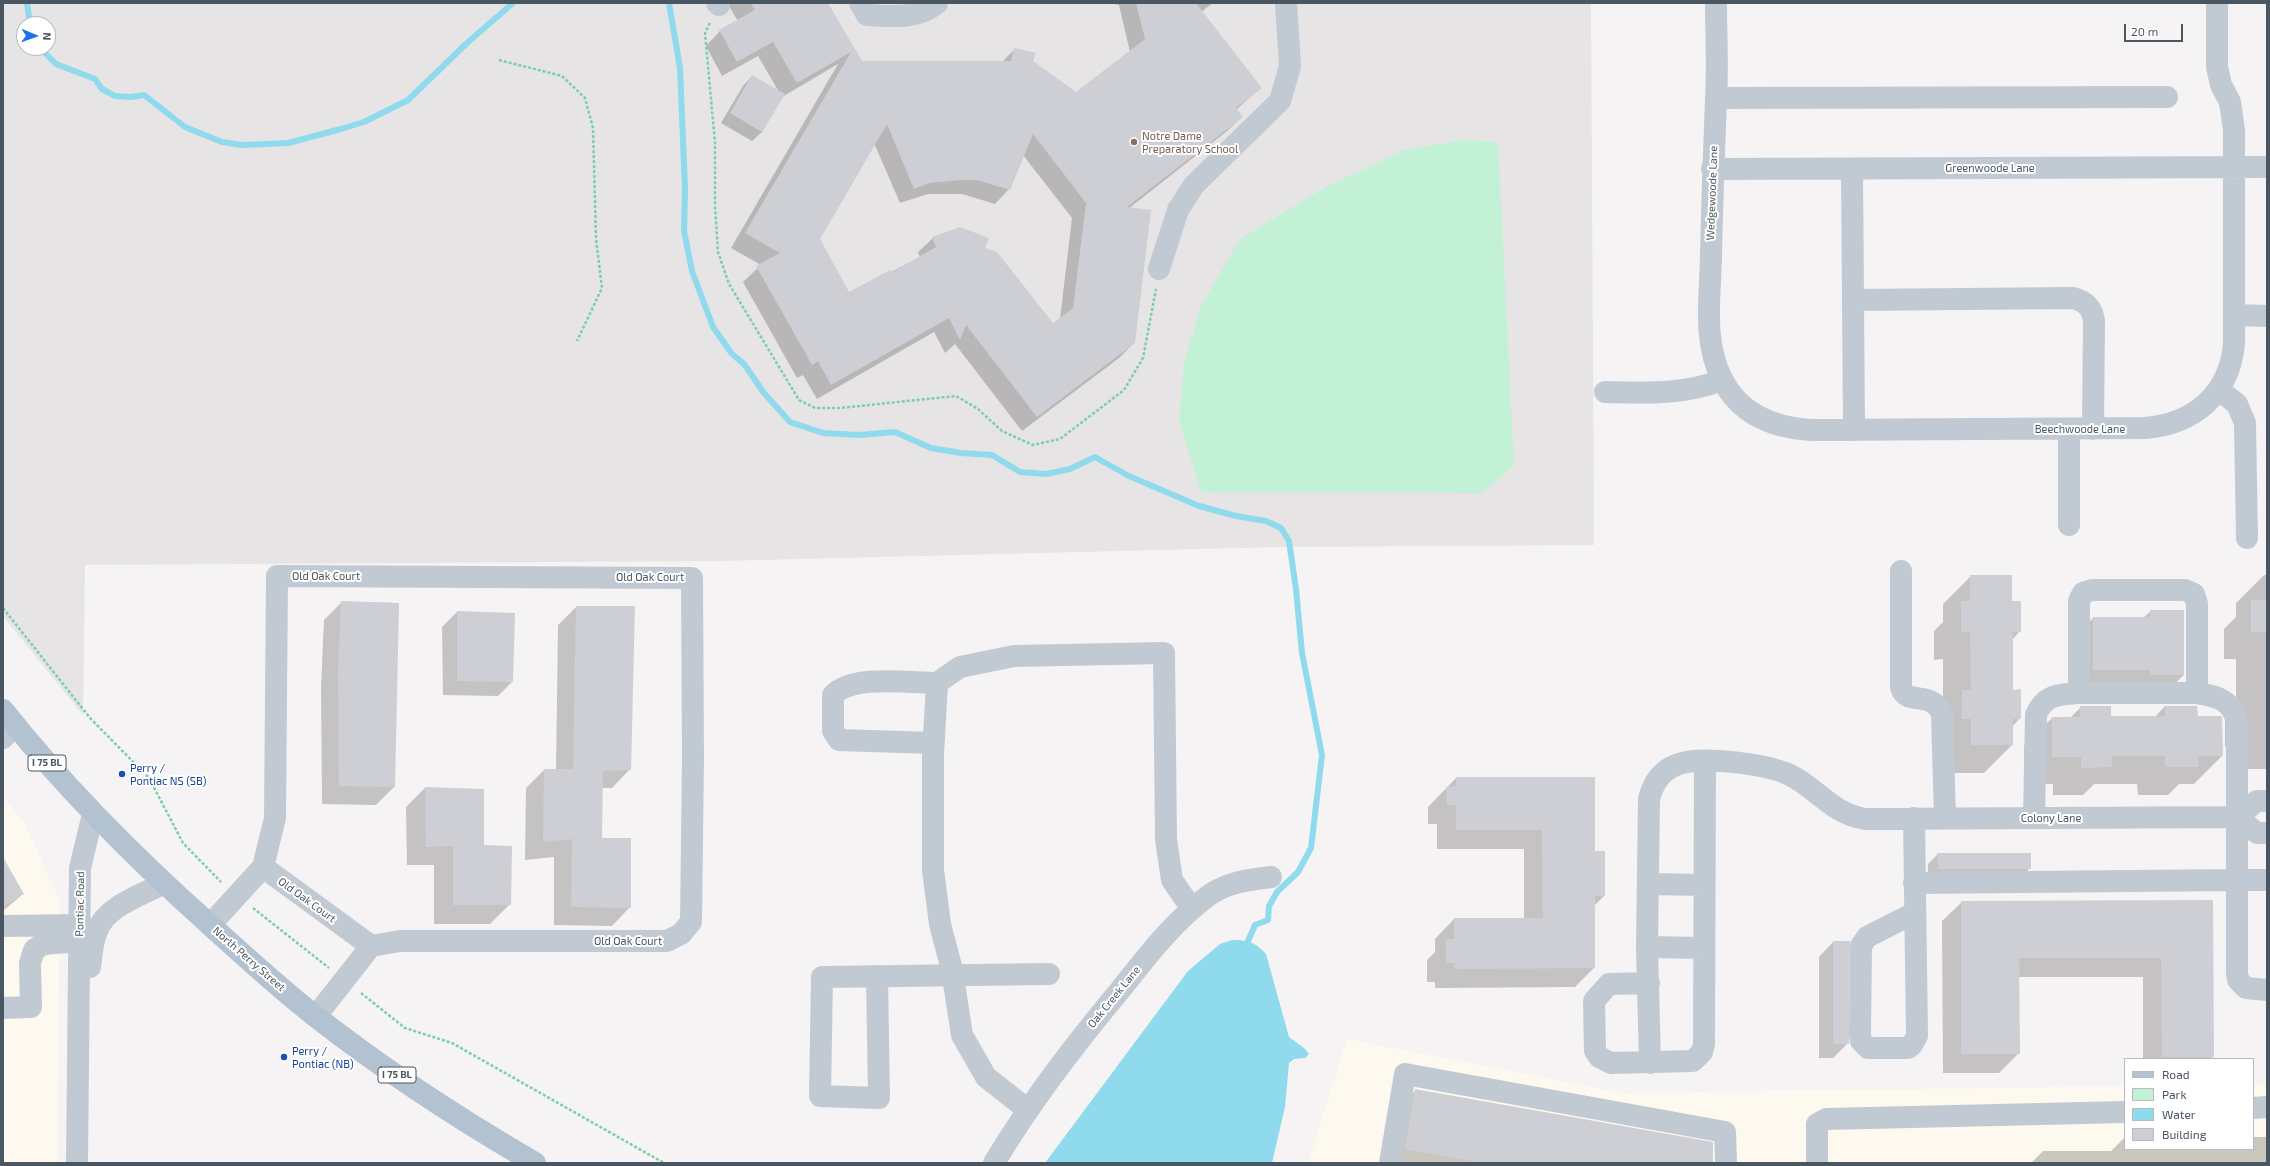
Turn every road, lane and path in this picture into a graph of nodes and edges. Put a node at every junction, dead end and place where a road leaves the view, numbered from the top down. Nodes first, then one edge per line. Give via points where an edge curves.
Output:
1 (860, 3) edge
2 (937, 3) edge
3 (1286, 3) edge
4 (1716, 3) edge
5 (2217, 3) edge
6 (718, 4) edge
7 (499, 60) dead end
8 (2167, 97) dead end
9 (1716, 98) junction
10 (2234, 167) junction
11 (2267, 167) edge
12 (1712, 169) junction
13 (1852, 169) junction
14 (1159, 269) joint
15 (1853, 300) junction
16 (2234, 316) junction
17 (2267, 316) edge
18 (577, 341) dead end
19 (1722, 380) junction
20 (2219, 390) junction
21 (1605, 392) dead end
22 (2069, 429) junction
23 (2093, 429) junction
24 (1854, 430) junction
25 (2069, 524) dead end
26 (2246, 538) dead end
27 (1901, 571) dead end
28 (937, 684) junction
29 (2079, 693) junction
30 (2197, 693) junction
31 (7, 724) edge
32 (934, 743) junction
33 (1705, 762) junction
34 (2267, 801) edge
35 (93, 814) junction
36 (2237, 817) junction
37 (1914, 818) junction
38 (1945, 818) junction
39 (2034, 818) junction
40 (2267, 833) edge
41 (263, 867) junction
42 (1271, 877) dead end
43 (2237, 880) junction
44 (2267, 880) edge
45 (1914, 883) junction
46 (164, 884) junction
47 (1648, 884) junction
48 (1704, 885) junction
49 (1192, 909) junction
50 (1914, 913) junction
51 (210, 925) junction
52 (3, 926) edge
53 (80, 933) junction
54 (371, 946) junction
55 (1647, 947) junction
56 (1704, 948) junction
57 (952, 974) junction
58 (1049, 974) dead end
59 (877, 976) junction
60 (1649, 983) junction
61 (2267, 990) edge
62 (79, 994) junction
63 (3, 1008) edge
64 (316, 1016) junction
65 (1650, 1063) junction
66 (2267, 1107) edge
67 (2254, 1108) edge
68 (1028, 1110) junction
69 (2124, 1112) edge
70 (77, 1163) edge
71 (535, 1163) edge
72 (994, 1163) edge
73 (1390, 1163) edge
74 (1726, 1163) edge
75 (1817, 1163) edge

1 - 2 street via 867,15 909,16 932,8
3 - 14 street via 1290,66 1280,102 1194,185 1178,210
4 - 9 street, Wedgewoode Lane
5 - 10 street, Beechwoode Lane via 2217,67 2221,85 2230,102 2234,130
6 - 14 path via 706,33 715,144 718,252 729,284 799,400 815,408 840,408 956,396 978,409 1002,431 1033,445 1060,439 1124,390 1143,358
7 - 18 path via 562,76 585,98 593,128 596,239 602,288
8 - 9 street
9 - 12 street, Wedgewoode Lane
10 - 11 street, Greenwoode Lane
10 - 13 street, Greenwoode Lane
10 - 16 street, Beechwoode Lane
12 - 13 street, Greenwoode Lane
12 - 19 street, Wedgewoode Lane via 1709,332 1714,359
13 - 15 street
15 - 23 street via 2081,300 2090,308 2094,321
15 - 24 street
16 - 17 street
16 - 20 street, Beechwoode Lane via 2232,358
19 - 21 street via 1686,391
19 - 24 street, Beechwoode Lane via 1728,390 1749,411 1773,424 1799,429
20 - 23 street, Beechwoode Lane via 2200,409 2174,424 2145,428
20 - 26 street via 2237,404 2245,423
22 - 23 street, Beechwoode Lane
22 - 24 street, Beechwoode Lane
22 - 25 street
27 - 38 street via 1901,687 1902,692 1910,698 1925,698 1935,703 1942,714
28 - 32 street
28 - 32 street via 862,682 839,688 833,695 833,731 839,740
28 - 49 street via 960,667 1014,656 1164,653 1166,839 1172,880
29 - 30 street
29 - 30 street via 2081,596 2087,590 2185,590 2194,594 2197,604
29 - 39 street via 2052,696 2044,702 2036,715
30 - 36 street via 2223,700 2235,714
31 - 35 main road, North Perry Street / I 75 BL
32 - 57 street via 933,870 940,924
33 - 37 street, Colony Lane via 1748,763 1776,769 1798,779 1841,812 1865,818
33 - 47 street, Colony Lane via 1684,762 1671,767 1659,777 1651,791 1648,809
33 - 48 street
34 - 36 street via 2258,801
35 - 46 main road, North Perry Street / I 75 BL
35 - 53 street, Pontiac Road via 80,868
36 - 39 street, Colony Lane
36 - 40 street via 2257,833
36 - 43 street
37 - 38 street, Colony Lane
37 - 45 street
38 - 39 street, Colony Lane
41 - 51 street, Old Oak Court
41 - 54 street, Old Oak Court
41 - 54 street, Old Oak Court via 275,818 277,576 692,578 691,922 681,934 667,941 400,942
42 - 49 street, Oak Creek Lane via 1233,883
43 - 44 street
43 - 45 street
43 - 61 street via 2238,980 2246,988
45 - 50 street
46 - 51 main road, North Perry Street / I 75 BL
46 - 62 street, Pontiac Road via 125,904 103,919 97,930 90,966
47 - 48 street
47 - 55 street, Colony Lane
48 - 56 street
49 - 68 street, Oak Creek Lane via 1170,928 1155,946 1071,1049
50 - 50 street via 1915,1041 1902,1050 1868,1048 1860,1041 1860,946 1867,937
51 - 64 main road, North Perry Street / I 75 BL
52 - 53 street
53 - 62 street, Pontiac Road
53 - 63 street via 43,944 34,950 30,963 31,1007
54 - 64 street
55 - 56 street
55 - 60 street, Colony Lane
56 - 65 street via 1702,1052 1693,1062
57 - 58 street
57 - 59 street
57 - 68 street via 962,1034 986,1077
59 - 59 street via 822,977 820,1096 879,1098
60 - 65 street, Colony Lane
60 - 65 street via 1609,984 1594,1002 1594,1043 1595,1051 1604,1061
62 - 70 street, Pontiac Road
64 - 71 main road, North Perry Street / I 75 BL via 438,1104
66 - 67 street
68 - 72 street, Oak Creek Lane
69 - 75 street via 1826,1119 1817,1124
73 - 74 street via 1405,1074 1725,1132

